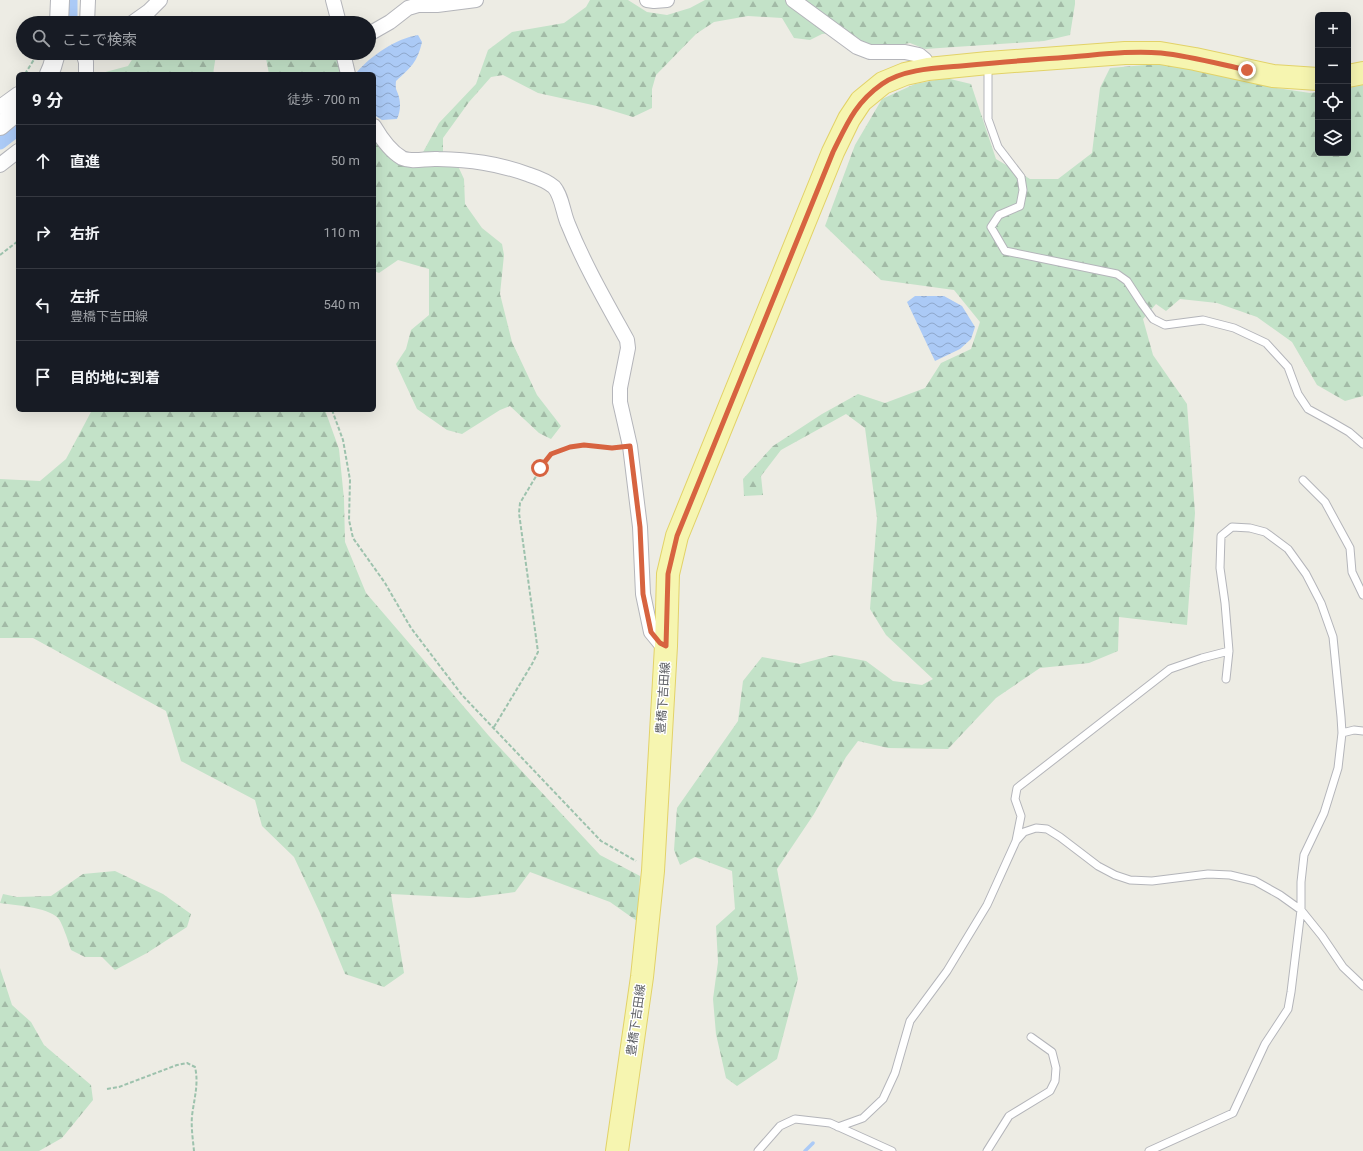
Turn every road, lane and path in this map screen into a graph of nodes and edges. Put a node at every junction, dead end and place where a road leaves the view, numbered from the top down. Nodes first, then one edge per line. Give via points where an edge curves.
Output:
1 (60, 0) edge
2 (88, 0) edge
3 (160, 0) edge
4 (333, 0) edge
5 (476, 0) edge
6 (647, 0) edge
7 (667, 0) edge
8 (793, 0) edge
9 (59, 16) edge
10 (87, 16) edge
11 (142, 16) edge
12 (337, 16) edge
13 (376, 30) edge
14 (34, 60) edge
15 (54, 60) edge
16 (85, 60) edge
17 (345, 60) edge
18 (988, 63) junction
19 (928, 69) junction
20 (26, 72) edge
21 (50, 72) edge
22 (86, 72) edge
23 (348, 72) edge
24 (1363, 73) edge
25 (1351, 75) edge
26 (1315, 79) edge
27 (16, 95) edge
28 (0, 107) edge
29 (16, 113) edge
30 (0, 126) edge
31 (376, 129) edge
32 (16, 153) edge
33 (0, 165) edge
34 (16, 243) edge
35 (0, 255) edge
36 (333, 412) edge
37 (1363, 444) edge
38 (630, 446) junction
39 (1303, 480) dead end
40 (1363, 595) edge
41 (666, 646) junction
42 (1230, 651) junction
43 (1226, 679) dead end
44 (493, 728) junction
45 (1363, 731) edge
46 (1342, 733) junction
47 (1016, 841) junction
48 (653, 871) junction
49 (1301, 910) junction
50 (1363, 986) edge
51 (1031, 1037) dead end
52 (107, 1089) dead end
53 (838, 1127) junction
54 (194, 1151) edge
55 (617, 1151) edge
56 (758, 1151) edge
57 (892, 1151) edge
58 (987, 1151) edge
59 (1149, 1151) edge

1 - 9 street
2 - 10 street
3 - 11 street
4 - 12 street
5 - 13 street via 408,8
6 - 7 street
8 - 19 street via 857,47 870,52 905,52 919,55 925,60
14 - 20 path
15 - 21 street
16 - 22 street
17 - 23 street
18 - 19 main road, 豊橋下吉田線
18 - 26 main road, 豊橋下吉田線 via 1125,53 1160,53 1273,76
18 - 37 lane via 988,119 998,146 1021,177 1023,190 1020,206 999,215 991,227 1005,250 1117,274 1127,281 1153,319 1165,325 1203,320 1234,328 1266,343 1288,367 1298,394 1308,409 1349,432
19 - 41 main road, 豊橋下吉田線 via 905,74 883,83 861,101 833,152 677,536 668,574
24 - 25 main road
27 - 28 street
29 - 30 street
31 - 38 street via 393,151 409,160 436,158 485,162 505,166 544,180 555,188 567,223 602,296 627,340 620,402
32 - 33 street
34 - 35 path
36 - 44 path via 343,440 350,480 349,520 354,538 385,583 411,628 462,695
38 - 41 street via 640,527 643,594 651,632
38 - 44 path via 612,448 584,445 551,454 520,503 518,513 538,652
39 - 40 lane via 1325,502 1350,548 1352,572
41 - 48 main road, 豊橋下吉田線
42 - 43 lane
42 - 46 lane via 1220,568 1221,536 1232,527 1250,528 1265,532 1288,549 1306,574 1321,603 1333,637
42 - 47 lane via 1170,669 1017,788 1015,799 1021,816
44 - 48 path via 601,841
45 - 46 lane
46 - 49 lane via 1336,776 1324,813 1304,855
47 - 49 lane via 1024,832 1036,828 1047,829 1098,866 1130,880 1152,881 1208,874 1230,875 1255,881
47 - 53 lane via 988,905 947,972 910,1021 895,1073 883,1099 863,1118
48 - 55 main road, 豊橋下吉田線 via 642,977
49 - 50 lane via 1343,967
49 - 59 lane via 1288,1009 1265,1044 1233,1113
51 - 58 lane via 1052,1052 1056,1068 1055,1081 1050,1091 1009,1116
52 - 54 path via 178,1065 188,1063 195,1067 197,1087 192,1118
53 - 56 lane via 830,1123 795,1119 780,1126
53 - 57 lane

